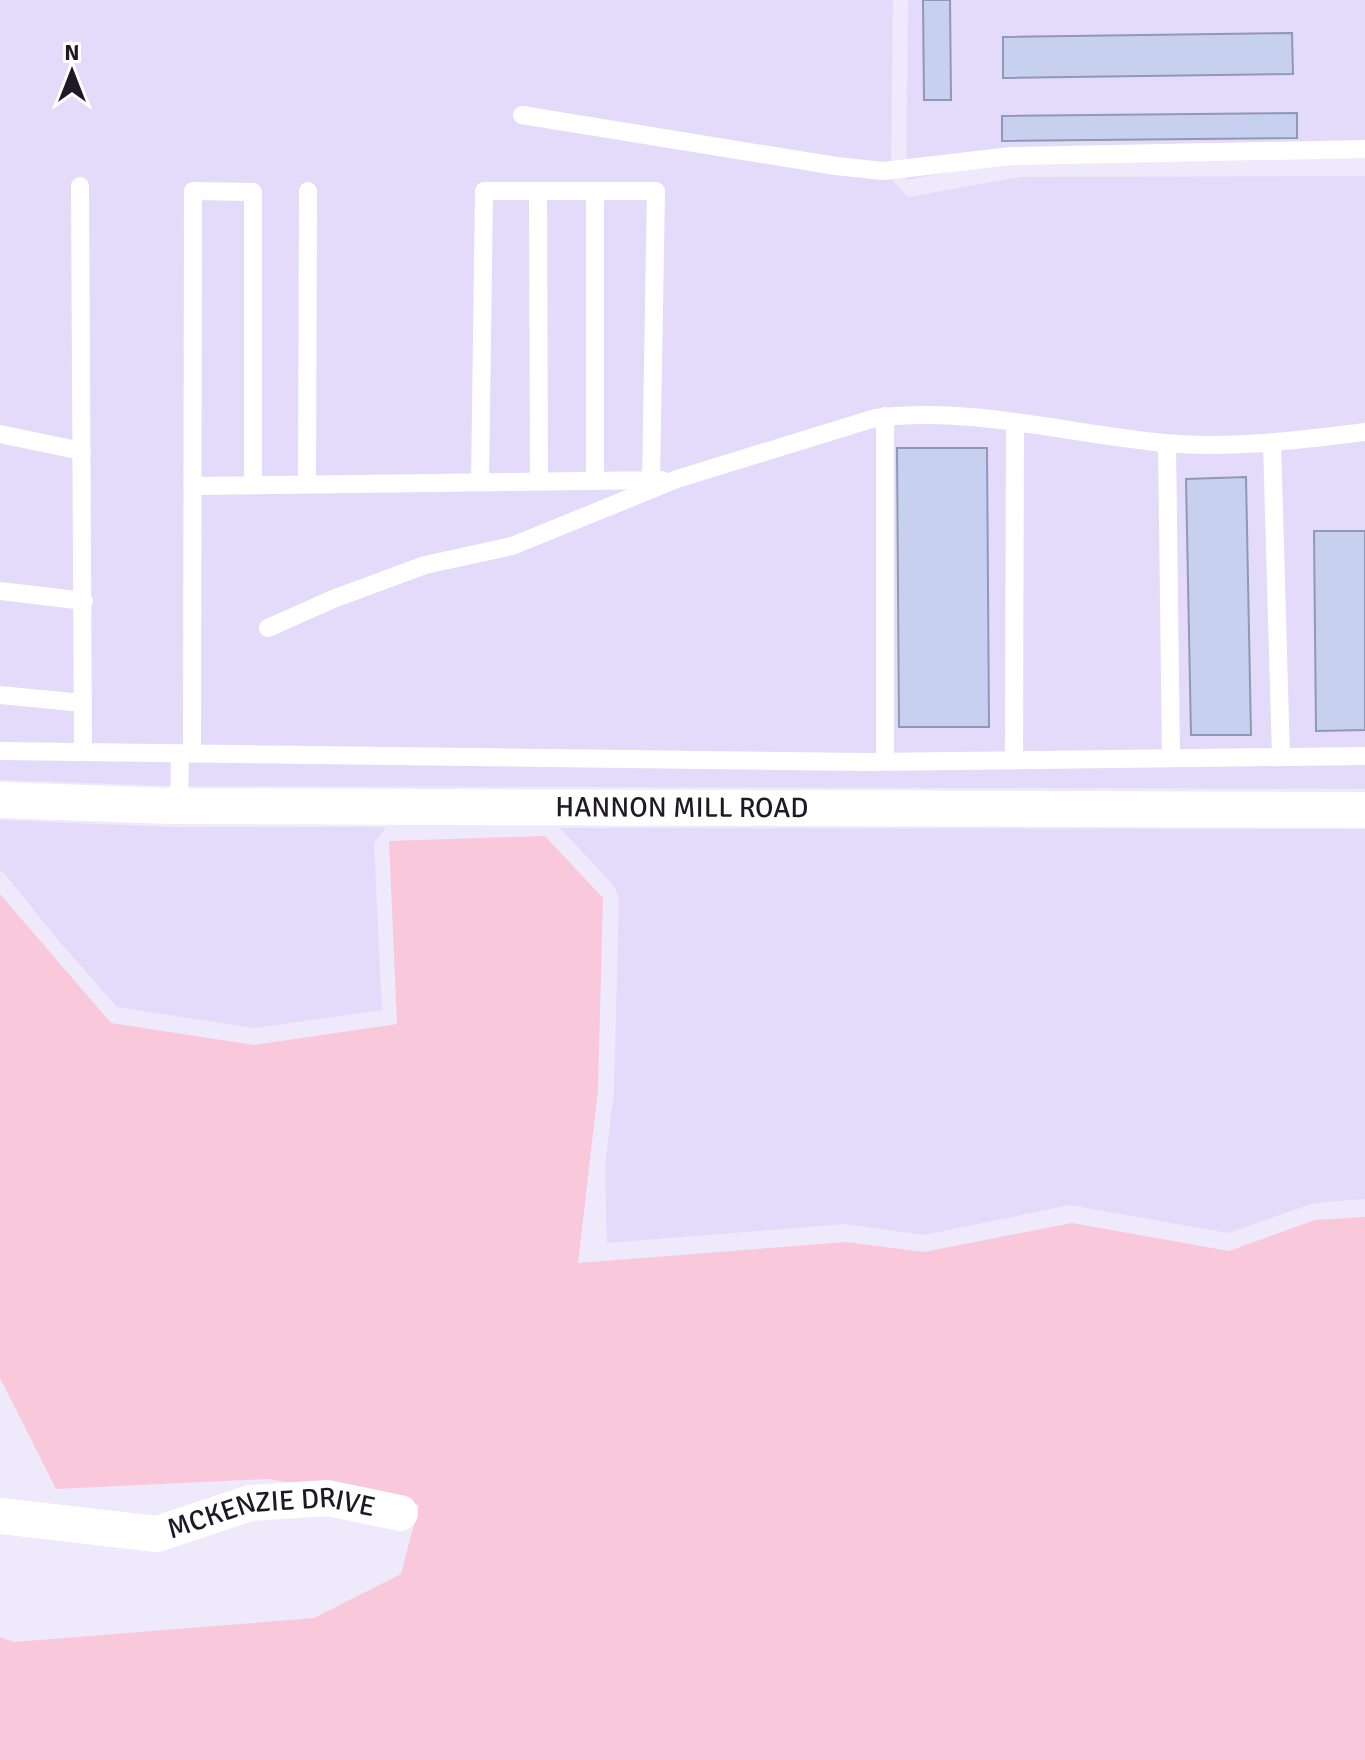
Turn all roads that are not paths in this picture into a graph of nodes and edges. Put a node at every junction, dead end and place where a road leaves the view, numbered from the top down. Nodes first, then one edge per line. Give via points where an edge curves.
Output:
1 (522, 115) dead end
2 (1365, 149) edge
3 (80, 186) dead end
4 (308, 191) dead end
5 (538, 191) junction
6 (595, 191) junction
7 (885, 416) junction
8 (1015, 422) junction
9 (1365, 432) edge
10 (0, 434) edge
11 (1167, 443) junction
12 (1272, 443) junction
13 (82, 451) junction
14 (677, 479) junction
15 (595, 480) junction
16 (651, 480) junction
17 (539, 481) junction
18 (480, 482) junction
19 (253, 484) junction
20 (307, 484) junction
21 (193, 486) junction
22 (0, 591) edge
23 (84, 601) junction
24 (268, 628) dead end
25 (0, 695) edge
26 (83, 703) junction
27 (0, 751) edge
28 (83, 752) junction
29 (186, 753) junction
30 (1365, 756) edge
31 (1281, 757) junction
32 (1171, 758) junction
33 (1014, 760) junction
34 (885, 762) junction
35 (0, 800) edge
36 (179, 806) junction
37 (1365, 810) edge
38 (400, 1513) dead end
39 (0, 1516) edge

1 - 2 lane via 883,171 1011,156
3 - 13 lane
4 - 20 lane
5 - 6 lane
5 - 17 lane
5 - 18 lane via 484,191
6 - 15 lane
6 - 16 lane via 656,191
7 - 8 lane via 967,415
7 - 14 lane
7 - 34 lane
8 - 11 lane
8 - 33 lane
9 - 12 lane
10 - 13 lane
11 - 12 lane
11 - 32 lane
12 - 31 lane
13 - 23 lane
14 - 16 lane
14 - 24 lane via 512,546 425,565
15 - 16 lane
15 - 17 lane
17 - 18 lane
18 - 20 lane
19 - 20 lane
19 - 21 lane
19 - 21 lane via 253,192 193,191
21 - 29 lane
22 - 23 lane
23 - 26 lane
25 - 26 lane
26 - 28 lane
27 - 28 lane
28 - 29 lane
29 - 34 lane
29 - 36 lane
30 - 31 lane
31 - 32 lane
32 - 33 lane
33 - 34 lane
35 - 36 street, HANNON MILL ROAD
36 - 37 street, HANNON MILL ROAD
38 - 39 street, MCKENZIE DRIVE via 328,1498 250,1503 157,1534

